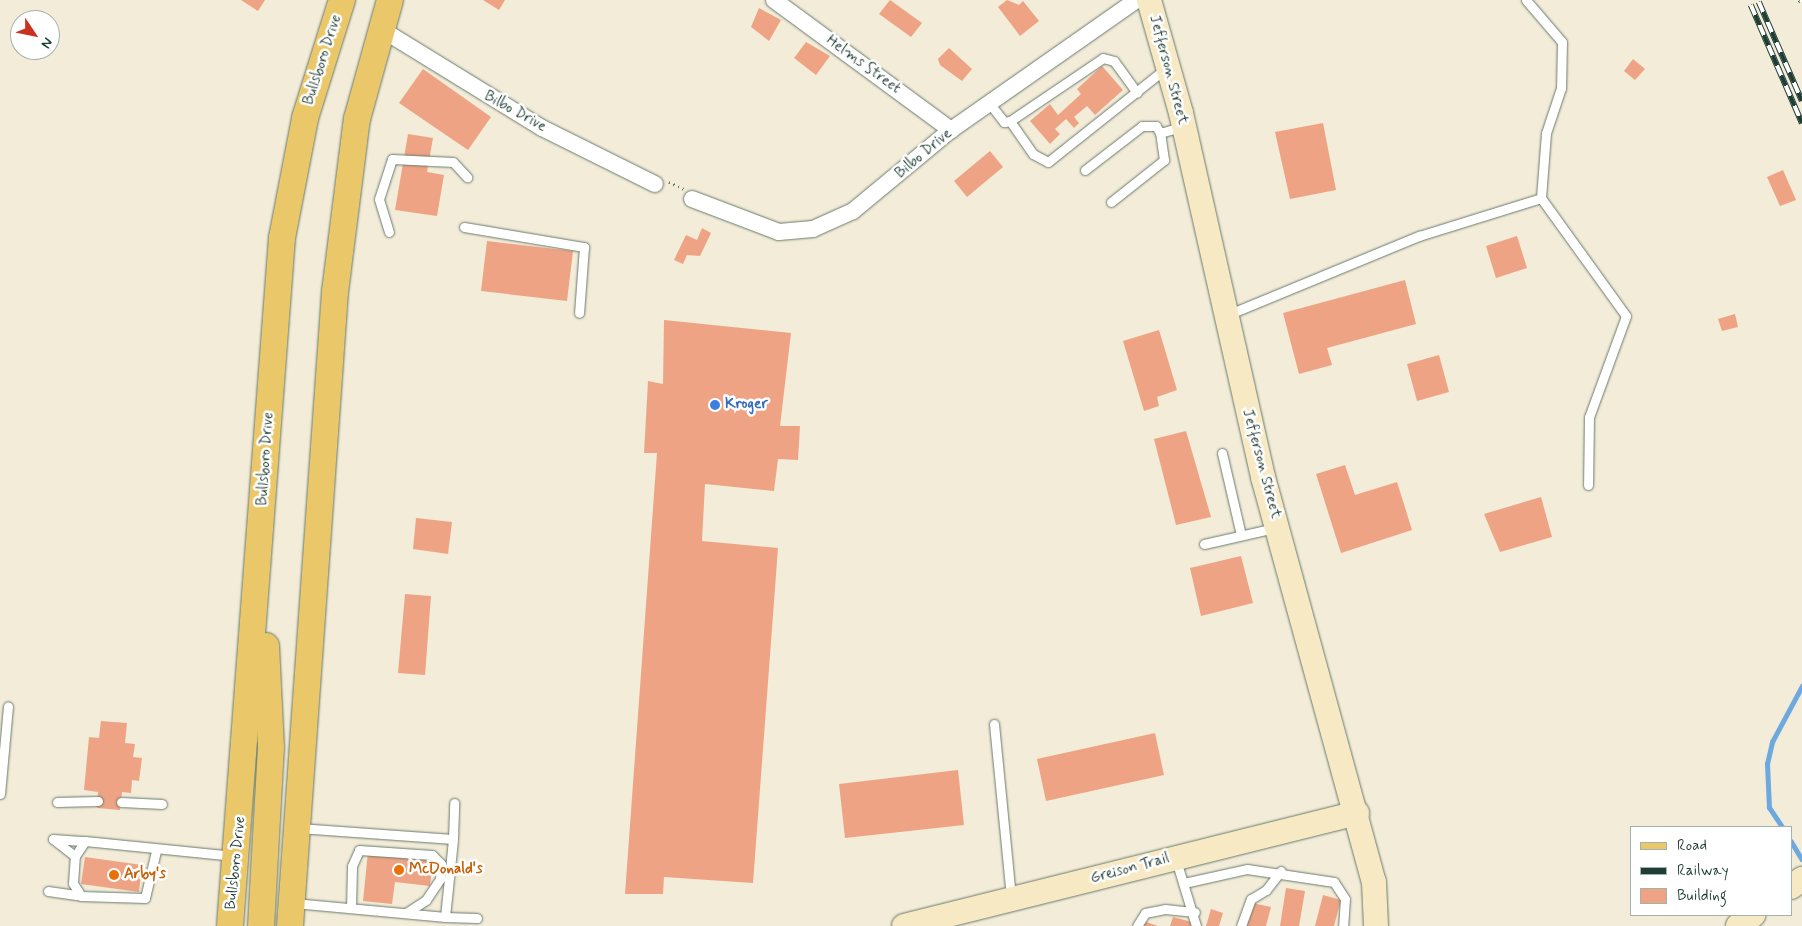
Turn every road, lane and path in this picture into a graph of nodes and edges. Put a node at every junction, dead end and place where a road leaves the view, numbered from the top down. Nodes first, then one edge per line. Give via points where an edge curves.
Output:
1 (342, 0) edge
2 (390, 0) edge
3 (774, 0) edge
4 (1136, 0) edge
5 (1149, 0) edge
6 (1526, 0) edge
7 (381, 29) junction
8 (1168, 68) junction
9 (1137, 93) junction
10 (990, 104) junction
11 (1010, 121) junction
12 (1184, 126) junction
13 (951, 130) junction
14 (1160, 133) junction
15 (1085, 170) dead end
16 (467, 177) dead end
17 (655, 184) joint
18 (1541, 198) junction
19 (692, 199) joint
20 (1111, 202) dead end
21 (464, 227) dead end
22 (389, 232) dead end
23 (579, 313) dead end
24 (1224, 316) junction
25 (1222, 453) dead end
26 (1588, 485) dead end
27 (1278, 528) junction
28 (1241, 535) junction
29 (1204, 544) dead end
30 (256, 598) junction
31 (8, 706) dead end
32 (994, 724) dead end
33 (0, 794) edge
34 (98, 801) dead end
35 (57, 802) dead end
36 (121, 802) dead end
37 (454, 803) dead end
38 (162, 804) dead end
39 (1357, 813) junction
40 (297, 828) junction
41 (361, 833) junction
42 (453, 839) junction
43 (85, 841) junction
44 (359, 850) junction
45 (156, 851) junction
46 (75, 856) junction
47 (237, 856) junction
48 (1175, 857) junction
49 (1281, 871) junction
50 (1184, 883) junction
51 (48, 891) dead end
52 (78, 895) junction
53 (1011, 897) junction
54 (351, 908) junction
55 (1195, 912) junction
56 (405, 913) junction
57 (290, 914) edge
58 (445, 917) junction
59 (477, 918) dead end
60 (230, 926) edge
61 (261, 926) edge
62 (904, 926) edge
63 (1137, 926) edge
64 (1196, 926) edge
65 (1241, 926) edge
66 (1343, 926) edge
67 (1376, 926) edge

1 - 30 main road, Bullsboro Drive via 314,83 288,199
2 - 7 main road
3 - 13 street, Helms Street
4 - 10 street, Bilbo Drive
5 - 8 street, Jefferson Street
6 - 18 lane via 1562,42 1560,88 1546,132
7 - 17 street, Bilbo Drive via 542,128
7 - 40 main road via 357,118 336,282
8 - 9 lane
8 - 12 street, Jefferson Street
9 - 11 lane via 1117,66 1103,58
9 - 11 lane via 1048,162 1033,154
10 - 11 lane via 1004,122
10 - 13 street, Bilbo Drive
12 - 14 lane
12 - 24 street, Jefferson Street
13 - 19 street, Bilbo Drive via 852,211 813,229 779,232
14 - 15 lane via 1156,126 1142,126
14 - 20 lane via 1164,160
16 - 22 lane via 453,162 392,159 379,199
17 - 19 path via 671,181
18 - 24 lane via 1419,236
18 - 26 lane via 1626,316 1589,417
21 - 23 lane via 584,247
24 - 27 street, Jefferson Street
25 - 28 lane
27 - 28 lane
27 - 39 street, Jefferson Street
28 - 29 lane
30 - 47 main road, Bullsboro Drive
30 - 61 main road via 266,650 272,748
31 - 33 lane
32 - 53 lane
34 - 35 lane
36 - 38 lane
37 - 42 lane
39 - 48 street, Greison Trail
39 - 67 street, Jefferson Street via 1374,882
40 - 41 lane
40 - 57 main road
41 - 42 lane
41 - 44 lane
42 - 58 lane
43 - 45 lane via 146,845
43 - 46 lane
43 - 46 lane via 53,839
44 - 54 lane via 352,866
44 - 56 lane via 438,858 442,871 436,889
45 - 47 lane
45 - 52 lane via 146,898
46 - 52 lane via 72,883
47 - 60 main road, Bullsboro Drive
48 - 50 lane
48 - 53 street, Greison Trail
49 - 50 lane via 1247,869
49 - 65 lane via 1266,890 1251,899
49 - 66 lane via 1334,882 1345,899
50 - 55 lane
51 - 52 lane
53 - 62 street, Greison Trail
54 - 56 lane
54 - 57 lane
55 - 63 lane via 1165,909 1145,913
55 - 64 lane
56 - 58 lane
58 - 59 lane

